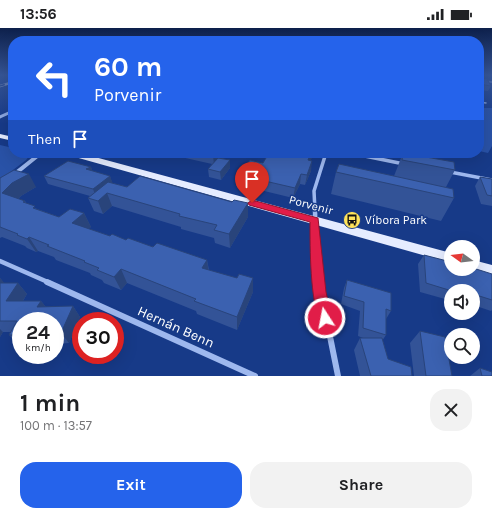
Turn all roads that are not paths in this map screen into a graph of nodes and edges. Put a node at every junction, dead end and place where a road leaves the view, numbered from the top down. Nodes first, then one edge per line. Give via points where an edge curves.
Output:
1 (35, 158) edge
2 (89, 158) edge
3 (324, 158) edge
4 (374, 158) edge
5 (431, 158) edge
6 (410, 165) edge
7 (432, 169) edge
8 (446, 172) edge
9 (492, 180) edge
10 (0, 186) edge
11 (314, 220) junction
12 (444, 256) edge
13 (0, 261) edge
14 (480, 267) edge
15 (492, 270) edge
16 (255, 376) edge
17 (338, 376) edge

1 - 10 street
2 - 11 main road, Porvenir
3 - 11 street via 314,191
4 - 6 street
5 - 7 street
8 - 9 street
11 - 12 main road, Porvenir
11 - 17 street via 320,292
13 - 16 street, Hernán Benn
14 - 15 main road

